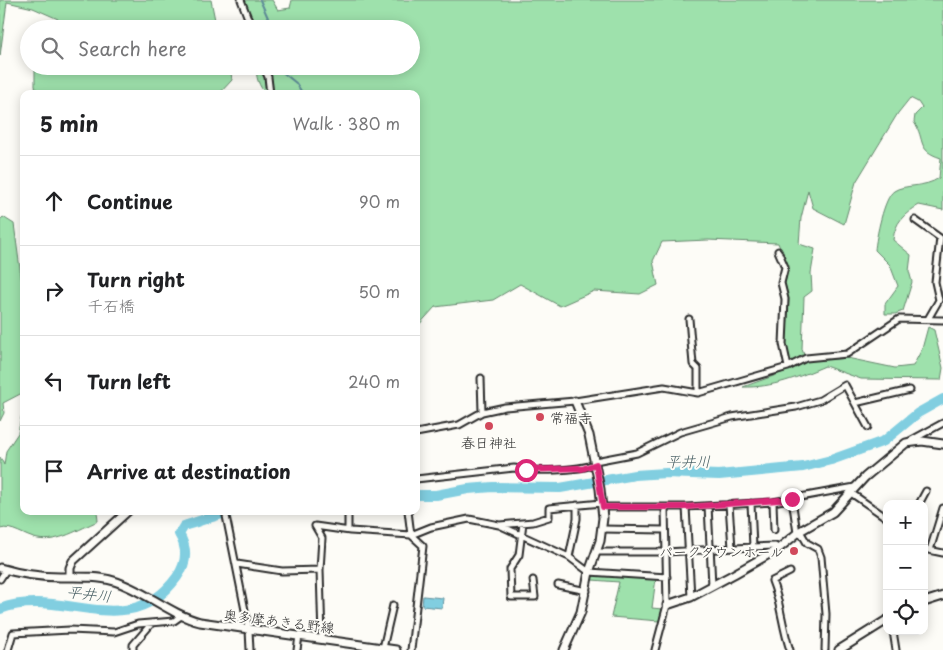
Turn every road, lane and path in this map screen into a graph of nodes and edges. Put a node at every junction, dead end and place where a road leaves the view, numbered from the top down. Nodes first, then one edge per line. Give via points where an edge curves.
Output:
1 (241, 0) edge
2 (249, 20) edge
3 (267, 75) edge
4 (270, 90) edge
5 (915, 220) dead end
6 (778, 251) dead end
7 (689, 319) dead end
8 (928, 319) junction
9 (943, 320) edge
10 (788, 367) junction
11 (481, 378) dead end
12 (910, 390) dead end
13 (698, 393) junction
14 (575, 401) junction
15 (855, 403) junction
16 (482, 412) junction
17 (943, 423) edge
18 (868, 427) dead end
19 (420, 433) edge
20 (906, 443) junction
21 (943, 444) edge
22 (595, 464) junction
23 (420, 479) edge
24 (853, 490) junction
25 (926, 491) dead end
26 (792, 499) junction
27 (921, 500) edge
28 (773, 502) junction
29 (751, 503) junction
30 (729, 504) junction
31 (576, 505) junction
32 (602, 505) junction
33 (708, 506) junction
34 (665, 507) junction
35 (686, 507) junction
36 (943, 508) edge
37 (124, 515) edge
38 (226, 515) edge
39 (348, 515) edge
40 (408, 515) edge
41 (883, 515) edge
42 (523, 523) junction
43 (499, 526) junction
44 (602, 529) junction
45 (348, 530) junction
46 (666, 530) junction
47 (774, 530) dead end
48 (798, 532) junction
49 (411, 535) junction
50 (521, 536) junction
51 (776, 545) junction
52 (928, 546) edge
53 (753, 547) junction
54 (732, 548) junction
55 (710, 549) junction
56 (928, 549) edge
57 (689, 550) junction
58 (596, 552) junction
59 (666, 552) junction
60 (943, 553) edge
61 (569, 557) junction
62 (237, 564) junction
63 (3, 569) edge
64 (320, 570) junction
65 (589, 572) junction
66 (790, 572) dead end
67 (70, 577) junction
68 (667, 577) junction
69 (0, 579) edge
70 (533, 580) dead end
71 (558, 585) dead end
72 (712, 585) junction
73 (586, 591) junction
74 (691, 596) junction
75 (943, 596) edge
76 (928, 601) edge
77 (667, 604) junction
78 (393, 605) dead end
79 (181, 616) junction
80 (883, 622) edge
81 (152, 623) junction
82 (249, 630) junction
83 (894, 635) edge
84 (299, 636) junction
85 (322, 639) junction
86 (383, 648) junction
87 (8, 650) edge
88 (133, 650) edge
89 (250, 650) edge
90 (297, 650) edge
91 (396, 650) edge
92 (411, 650) edge
93 (564, 650) edge
94 (655, 650) edge
95 (790, 650) edge
96 (824, 650) edge
97 (839, 650) edge
98 (896, 650) edge

1 - 2 street
3 - 4 street
5 - 8 street via 940,238 935,282 939,300
6 - 10 street via 785,267 782,283 785,313 783,344
7 - 13 street via 693,364 698,369
8 - 9 street
8 - 10 street via 899,319 847,354 806,358
10 - 13 street
11 - 16 street
12 - 15 street
13 - 14 street via 664,387
14 - 16 street
14 - 22 street
15 - 18 street
15 - 22 street via 845,386 820,400 732,417 680,432 637,453
16 - 19 street via 459,425
17 - 20 street
20 - 21 street
20 - 24 street
22 - 23 street via 582,469 514,468
22 - 32 street
24 - 26 street
24 - 41 street
24 - 48 street via 833,512
25 - 27 street
26 - 28 street
26 - 48 street
28 - 29 street
28 - 47 street
29 - 30 street
29 - 53 street
30 - 33 street
30 - 54 street
31 - 32 street
31 - 42 street via 549,508 550,517
31 - 61 street via 577,519
32 - 34 street
32 - 44 street
33 - 35 street
33 - 55 street
34 - 35 street
34 - 46 street
35 - 57 street
36 - 52 street
37 - 67 street via 73,561
38 - 62 street
39 - 45 street
40 - 49 street
42 - 43 street
42 - 50 street
43 - 49 street via 469,519
43 - 50 street
44 - 46 street
44 - 58 street
45 - 49 street
45 - 64 street via 315,526 322,538
46 - 59 street
48 - 51 street
48 - 96 street via 807,543 818,548 821,557 826,614
49 - 92 street via 423,546
50 - 61 street
50 - 70 street via 519,555 510,569 511,597 535,596
51 - 53 street
51 - 72 street
53 - 54 street
54 - 55 street
55 - 57 street
55 - 72 street
56 - 60 street
57 - 59 street
57 - 74 street
58 - 59 street
58 - 65 street
59 - 68 street
61 - 65 street
62 - 64 street via 282,572
62 - 82 street
63 - 67 street via 33,576
63 - 69 street
64 - 85 street
65 - 68 street
65 - 73 street
66 - 95 street via 772,581 778,595 782,630
67 - 79 street, 奥多摩あきる野線 via 113,581
68 - 77 street
71 - 73 street
72 - 74 street
73 - 93 street via 581,612
74 - 77 street
75 - 76 street
77 - 94 street
78 - 86 street
79 - 81 street via 174,621
79 - 82 street, 奥多摩あきる野線
80 - 97 street
81 - 87 street via 114,632 13,633
81 - 88 street via 133,645
82 - 84 street, 奥多摩あきる野線
82 - 89 street
83 - 98 street
84 - 85 street, 奥多摩あきる野線
84 - 90 street
85 - 86 street, 奥多摩あきる野線
86 - 91 street, 奥多摩あきる野線

